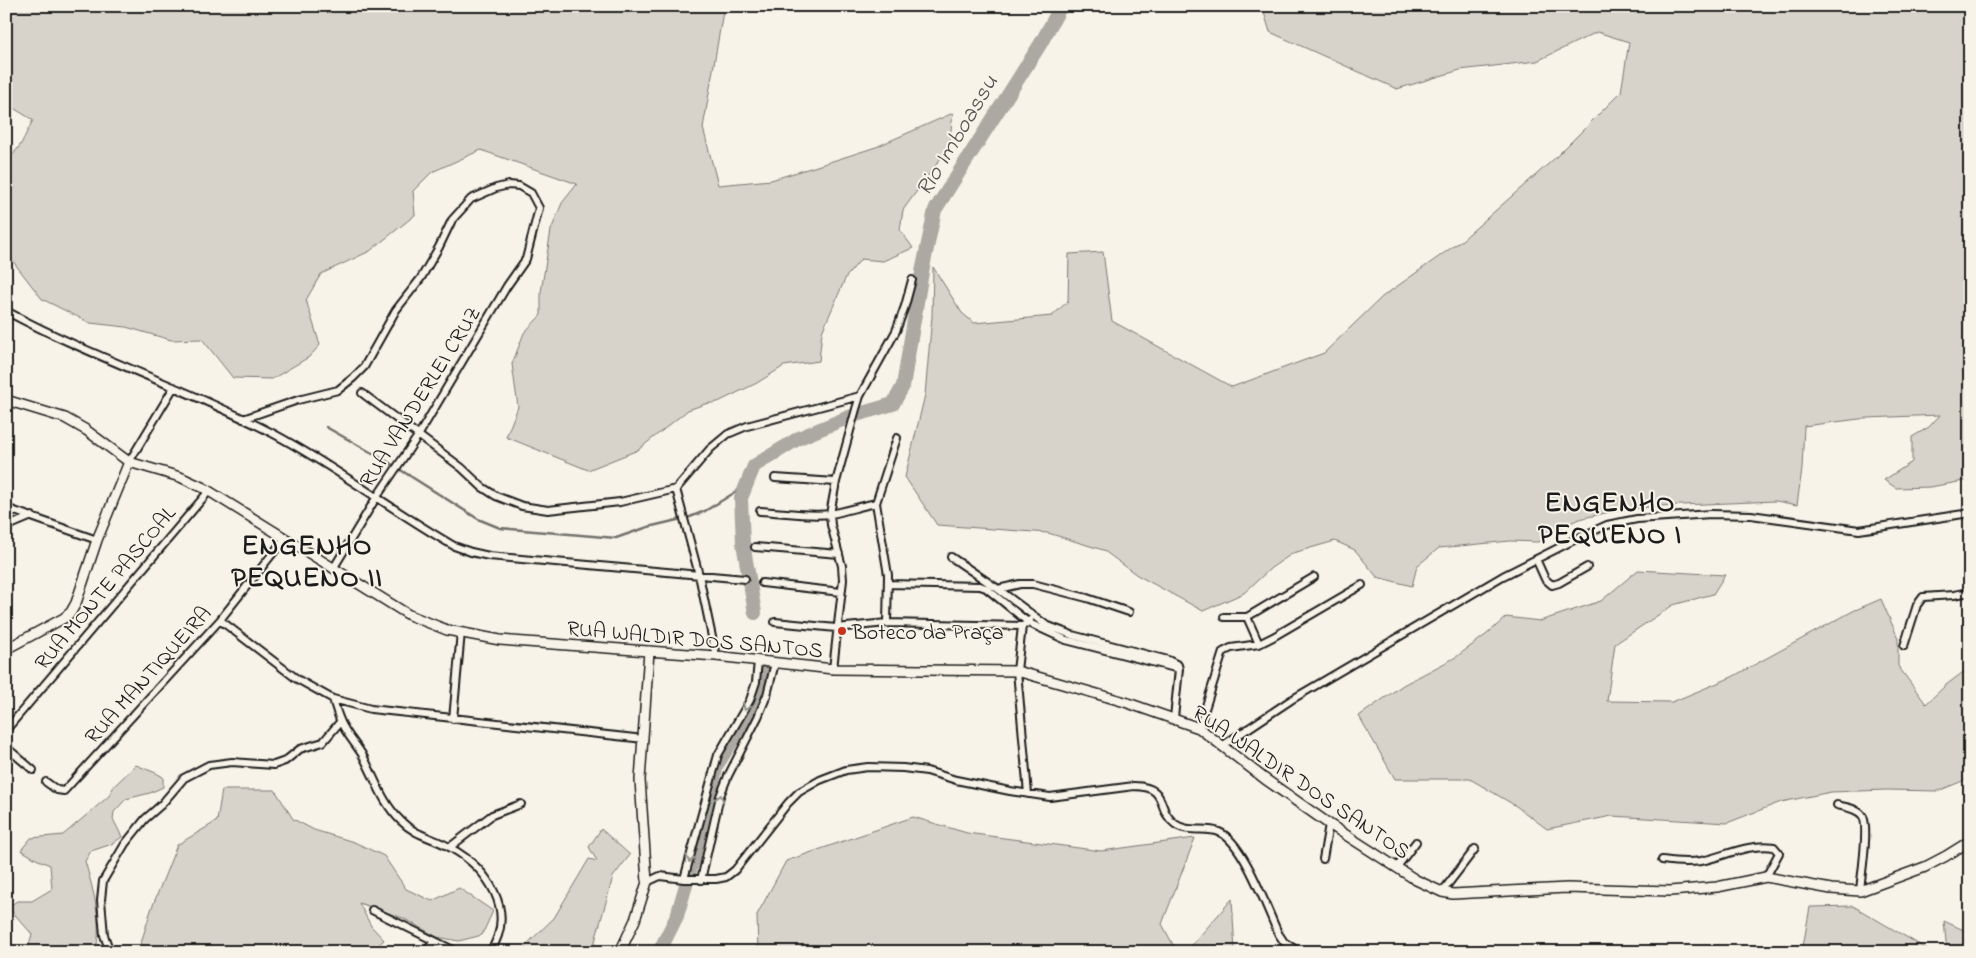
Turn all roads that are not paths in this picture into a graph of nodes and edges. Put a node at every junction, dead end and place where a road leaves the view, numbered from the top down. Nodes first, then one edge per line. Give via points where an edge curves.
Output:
1 (912, 280) dead end
2 (6, 311) edge
3 (174, 387) junction
4 (362, 394) dead end
5 (860, 396) junction
6 (7, 402) edge
7 (243, 419) junction
8 (418, 436) junction
9 (897, 438) dead end
10 (129, 462) junction
11 (775, 478) dead end
12 (836, 482) junction
13 (676, 489) junction
14 (209, 491) junction
15 (376, 498) junction
16 (876, 503) junction
17 (6, 508) edge
18 (760, 510) dead end
19 (1970, 513) edge
20 (830, 514) junction
21 (32, 516) junction
22 (6, 527) edge
23 (285, 538) junction
24 (97, 540) junction
25 (754, 547) dead end
26 (839, 554) junction
27 (951, 557) dead end
28 (1536, 559) junction
29 (1587, 567) dead end
30 (333, 568) junction
31 (699, 575) junction
32 (1314, 577) dead end
33 (745, 579) dead end
34 (762, 583) dead end
35 (888, 584) junction
36 (1362, 585) dead end
37 (998, 589) junction
38 (841, 592) junction
39 (1970, 592) edge
40 (1129, 612) dead end
41 (1032, 616) junction
42 (1224, 617) dead end
43 (1247, 617) junction
44 (220, 620) junction
45 (775, 622) dead end
46 (887, 623) junction
47 (1025, 624) junction
48 (836, 628) junction
49 (461, 632) junction
50 (1258, 644) junction
51 (1904, 646) dead end
52 (6, 649) edge
53 (649, 651) junction
54 (716, 656) junction
55 (758, 661) junction
56 (775, 663) junction
57 (1178, 667) junction
58 (833, 669) junction
59 (1017, 671) junction
60 (333, 699) junction
61 (1174, 718) junction
62 (453, 719) junction
63 (340, 722) junction
64 (1198, 728) junction
65 (6, 730) edge
66 (644, 739) junction
67 (1222, 746) junction
68 (6, 747) edge
69 (33, 770) dead end
70 (46, 782) dead end
71 (1028, 794) junction
72 (521, 804) dead end
73 (1837, 806) dead end
74 (1329, 824) junction
75 (1970, 841) edge
76 (1416, 842) dead end
77 (450, 847) junction
78 (1475, 849) dead end
79 (1323, 859) dead end
80 (1662, 860) dead end
81 (1397, 868) junction
82 (1766, 878) junction
83 (684, 879) junction
84 (701, 880) junction
85 (647, 882) junction
86 (1860, 891) junction
87 (1442, 892) junction
88 (372, 910) dead end
89 (434, 941) junction
90 (110, 952) edge
91 (426, 952) edge
92 (457, 952) edge
93 (490, 952) edge
94 (620, 952) edge
95 (1299, 952) edge

1 - 5 street via 896,331
2 - 3 street via 45,332
3 - 7 street
3 - 10 street
4 - 8 street
5 - 12 street
5 - 13 street via 728,434 710,449
6 - 10 street via 65,418
7 - 8 street, RUA VANDERLEI CRUZ via 338,390 353,378 364,367 396,310 421,278 452,220 471,198 509,185 519,186 531,193 539,208 526,259
7 - 15 street via 289,443
8 - 13 street via 482,487 522,506 548,510 574,508 620,502
8 - 15 street, RUA VANDERLEI CRUZ
9 - 16 street
10 - 14 street, RUA WALDIR DOS SANTOS via 180,477
10 - 24 street
11 - 12 street
12 - 20 street
13 - 31 street
14 - 23 street, RUA WALDIR DOS SANTOS
14 - 65 street, RUA MONTE PASCOAL
15 - 30 street, RUA VANDERLEI CRUZ
15 - 31 street via 454,546 471,552
16 - 20 street
16 - 35 street
17 - 21 street
18 - 20 street
19 - 28 street via 1859,530 1751,515 1711,514 1637,520 1607,525
20 - 26 street
21 - 22 street
21 - 24 street
23 - 30 street, RUA WALDIR DOS SANTOS
23 - 44 street, RUA MANTIQUEIRA
24 - 52 street via 71,612
25 - 26 street
26 - 38 street via 843,580
27 - 37 street
28 - 29 street via 1552,585
28 - 67 street via 1299,695
30 - 49 street, RUA WALDIR DOS SANTOS via 410,615
31 - 33 street
31 - 54 street
32 - 43 street
34 - 38 street
35 - 46 street
35 - 47 street, RUA WALDIR DOS SANTOS via 980,586
36 - 50 street
37 - 40 street via 1033,584
37 - 41 street
38 - 48 street
39 - 51 street via 1923,597 1917,605
41 - 47 street
41 - 57 street via 1057,630 1168,660
42 - 43 street
43 - 50 street
44 - 60 street via 297,679
44 - 70 street, RUA MANTIQUEIRA via 64,792
45 - 48 street, RUA WALDIR DOS SANTOS
46 - 47 street, RUA WALDIR DOS SANTOS
46 - 48 street, RUA WALDIR DOS SANTOS
47 - 57 street, RUA WALDIR DOS SANTOS via 1066,640
47 - 59 street
48 - 58 street
49 - 53 street, RUA WALDIR DOS SANTOS via 500,640
49 - 62 street
50 - 64 street via 1223,652
53 - 54 street, RUA WALDIR DOS SANTOS
53 - 66 street
54 - 55 street, RUA WALDIR DOS SANTOS
55 - 56 street, RUA WALDIR DOS SANTOS
55 -> 83 street via 750,700 718,755
56 - 58 street, RUA WALDIR DOS SANTOS
84 -> 56 street via 720,796 758,718
57 - 61 street
58 - 59 street, RUA WALDIR DOS SANTOS
59 - 61 street, RUA WALDIR DOS SANTOS
59 - 71 street
60 - 62 street via 371,709
60 - 63 street
61 - 64 street, RUA WALDIR DOS SANTOS
62 - 66 street
63 - 77 street via 400,821 425,838
63 - 90 street via 323,742 300,749 274,765 232,762 209,765 184,778 125,844 104,881 101,900 104,935
64 - 67 street, RUA WALDIR DOS SANTOS
66 - 85 street via 640,780
67 - 74 street, RUA WALDIR DOS SANTOS
68 - 69 street
71 - 84 street via 911,769 868,767 846,770 799,792 735,870 726,876
71 - 95 street via 1050,797 1134,786 1154,790 1175,824 1219,832 1236,844 1278,933 1284,942
72 - 77 street via 492,815
73 - 86 street via 1861,813 1866,824
74 - 79 street
74 - 81 street, RUA WALDIR DOS SANTOS
75 - 86 street, RUA WALDIR DOS SANTOS via 1925,867
76 - 81 street
77 - 93 street via 472,863 491,886 500,904 499,934
78 - 87 street
80 - 82 street via 1701,861 1754,847 1774,847 1779,853
81 - 87 street, RUA WALDIR DOS SANTOS
82 - 86 street, RUA WALDIR DOS SANTOS
82 - 87 street, RUA WALDIR DOS SANTOS via 1670,891 1567,888
83 - 84 street
83 - 85 street via 660,876
85 - 94 street
88 - 89 street
89 - 91 street
89 - 92 street

